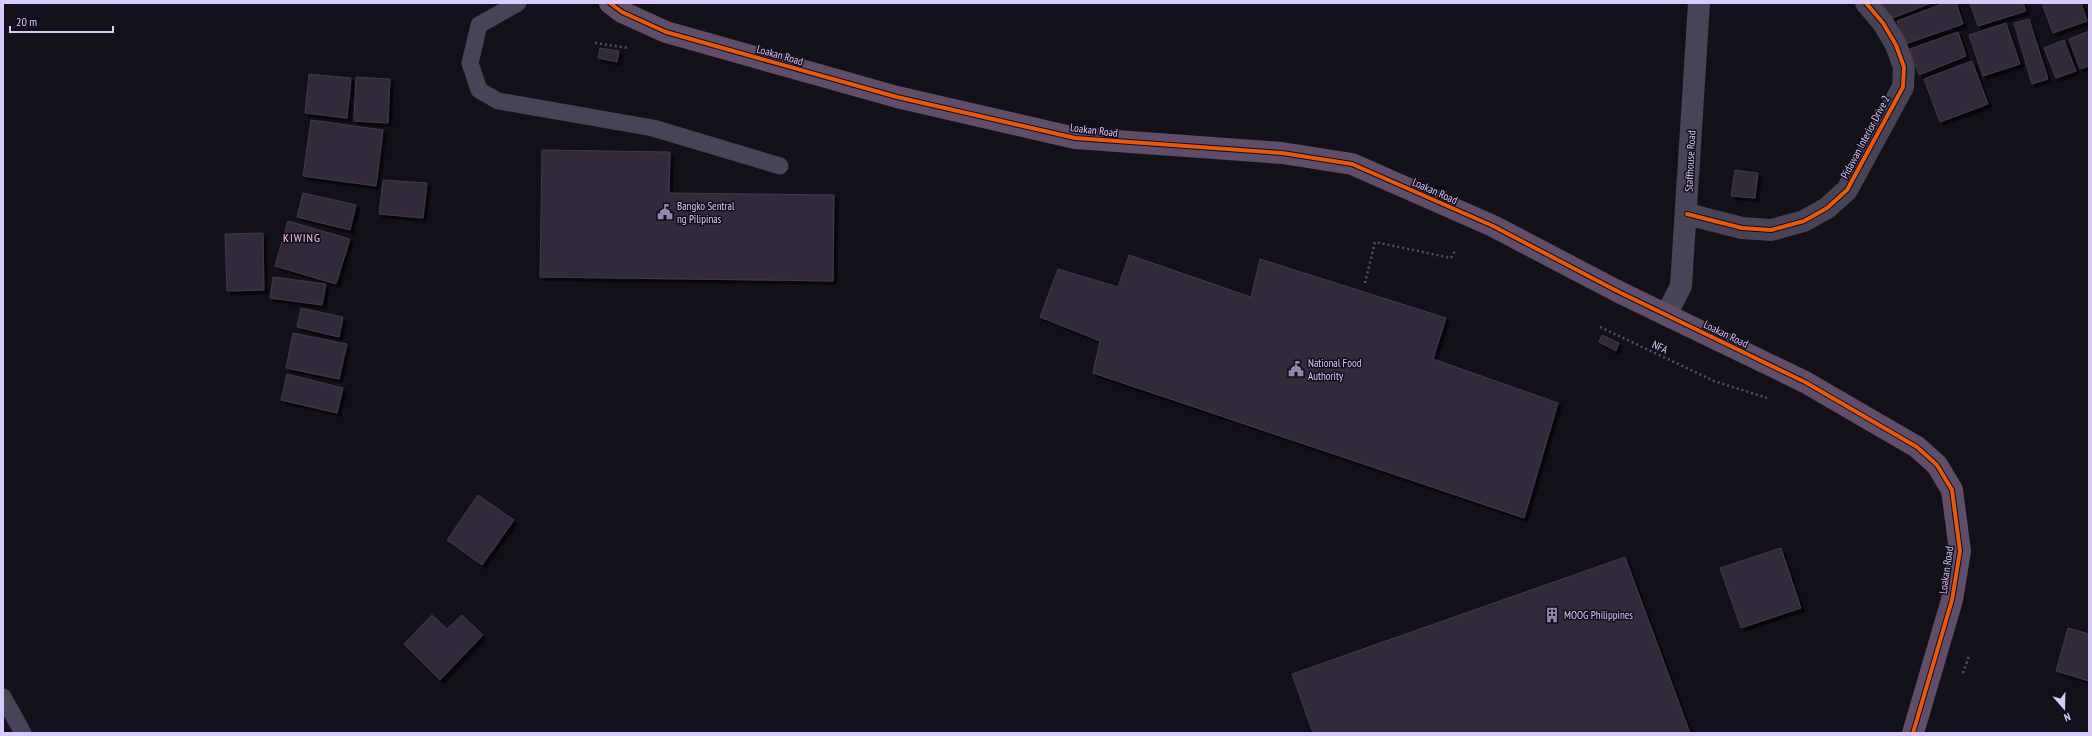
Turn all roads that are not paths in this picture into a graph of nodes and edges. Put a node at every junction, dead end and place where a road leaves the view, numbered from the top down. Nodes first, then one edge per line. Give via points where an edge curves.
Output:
1 (518, 3) edge
2 (610, 3) edge
3 (1699, 3) edge
4 (1866, 3) edge
5 (780, 166) dead end
6 (1687, 214) junction
7 (1666, 314) junction
8 (3, 697) edge
9 (23, 733) edge
10 (1913, 733) edge

1 - 5 lane via 479,25 470,63 479,90 491,98 653,128
2 - 7 main road, Loakan Road via 622,12 666,32 897,98 1075,138 1282,153 1352,164 1493,226
3 - 6 street, Staffhouse Road
4 - 6 street, Pidawan Interior Drive 2 via 1883,23 1896,45 1904,67 1903,87 1847,190 1827,208 1804,221 1771,230 1742,228
6 - 7 street, Staffhouse Road via 1681,286
7 - 10 main road, Loakan Road via 1805,382 1917,447 1937,465 1952,490 1960,551 1952,600
8 - 9 lane

